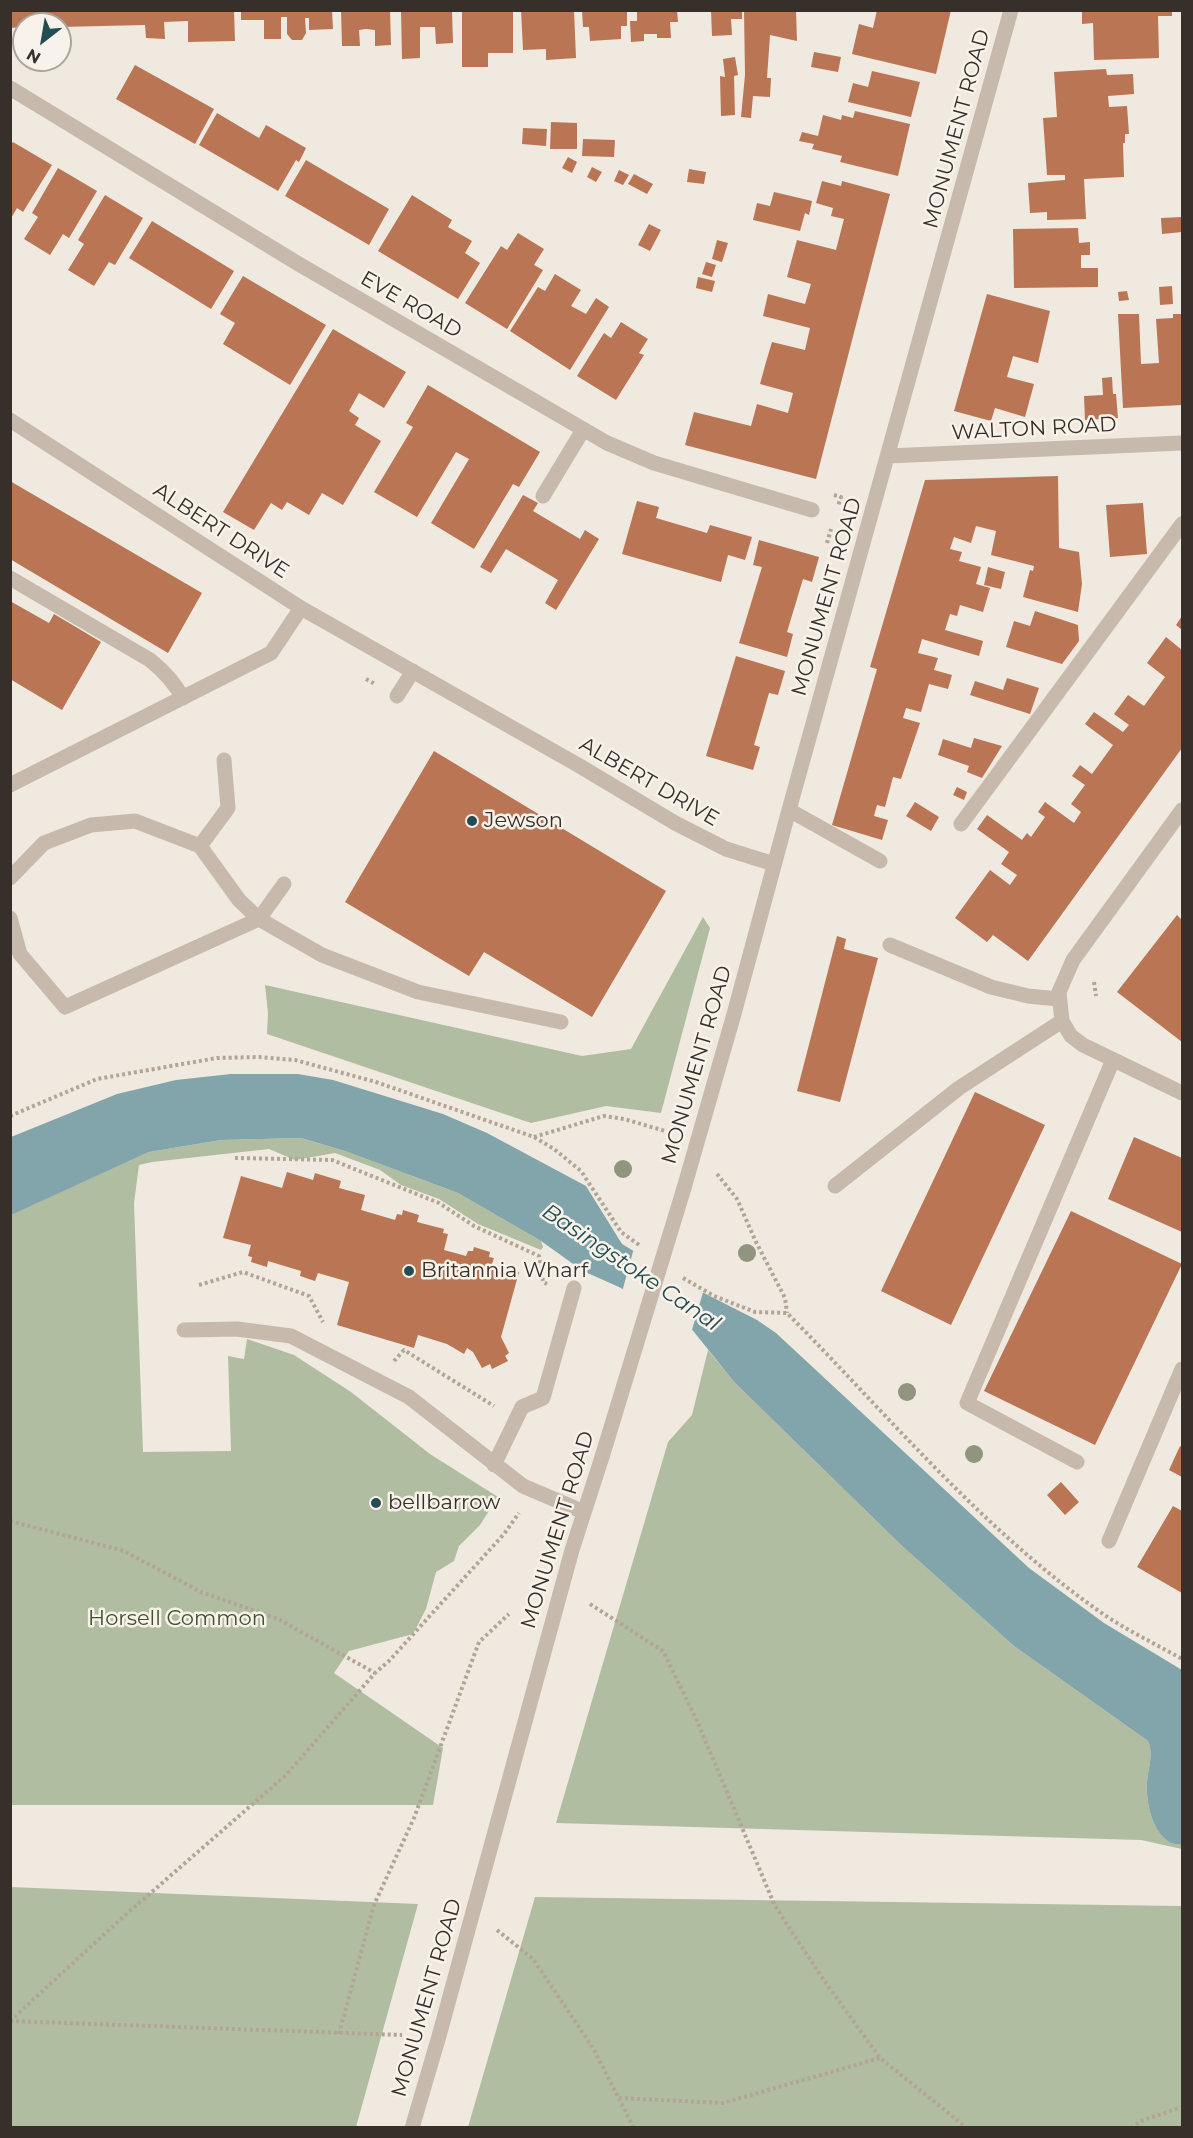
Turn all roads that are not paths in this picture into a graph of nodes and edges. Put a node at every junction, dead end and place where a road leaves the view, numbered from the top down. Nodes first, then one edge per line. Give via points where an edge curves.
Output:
1 (1011, 10) edge
2 (10, 88) edge
3 (10, 420) edge
4 (583, 430) junction
5 (1182, 443) edge
6 (888, 456) junction
7 (543, 495) dead end
8 (812, 510) dead end
9 (1182, 524) edge
10 (10, 578) edge
11 (301, 608) junction
12 (413, 671) junction
13 (397, 696) dead end
14 (183, 698) junction
15 (224, 760) dead end
16 (10, 785) edge
17 (789, 810) junction
18 (1182, 810) edge
19 (961, 825) dead end
20 (200, 846) junction
21 (880, 861) dead end
22 (774, 864) junction
23 (10, 878) edge
24 (284, 884) dead end
25 (10, 918) edge
26 (259, 919) junction
27 (890, 945) dead end
28 (15, 951) edge
29 (1059, 999) junction
30 (1062, 1021) junction
31 (561, 1022) dead end
32 (1113, 1060) junction
33 (1182, 1093) edge
34 (835, 1186) dead end
35 (573, 1292) road end
36 (184, 1330) dead end
37 (1182, 1369) edge
38 (1077, 1462) dead end
39 (494, 1465) junction
40 (584, 1512) junction
41 (1109, 1541) dead end
42 (412, 2127) edge

1 - 6 street, MONUMENT ROAD
2 - 4 street, EVE ROAD via 297,263
3 - 11 street, ALBERT DRIVE
4 - 7 street
4 - 8 street, EVE ROAD via 654,463
5 - 6 street, WALTON ROAD
6 - 17 street, MONUMENT ROAD
9 - 19 street
10 - 14 street via 150,660 164,670
11 - 12 street, ALBERT DRIVE
11 - 14 street via 271,653
12 - 13 street
12 - 22 street, ALBERT DRIVE via 675,823 726,849
14 - 16 street
15 - 20 street via 228,808
17 - 21 street
17 - 22 street, MONUMENT ROAD
18 - 29 street via 1073,960
20 - 23 street via 135,821 91,825 44,843
20 - 26 street via 239,900
22 - 40 street, MONUMENT ROAD, bridge via 684,1188
24 - 26 street
25 - 28 street
26 - 28 street via 65,1007
26 - 31 street via 322,955 418,992
27 - 29 street via 991,987
29 - 30 street
30 - 32 street via 1071,1036
30 - 34 street via 959,1088
32 - 33 street
32 - 38 street via 967,1403
35 - 39 street via 543,1398 522,1407
36 - 39 street via 237,1329 291,1336 409,1397
37 - 41 street
39 - 40 street via 523,1486
40 - 42 street, MONUMENT ROAD

